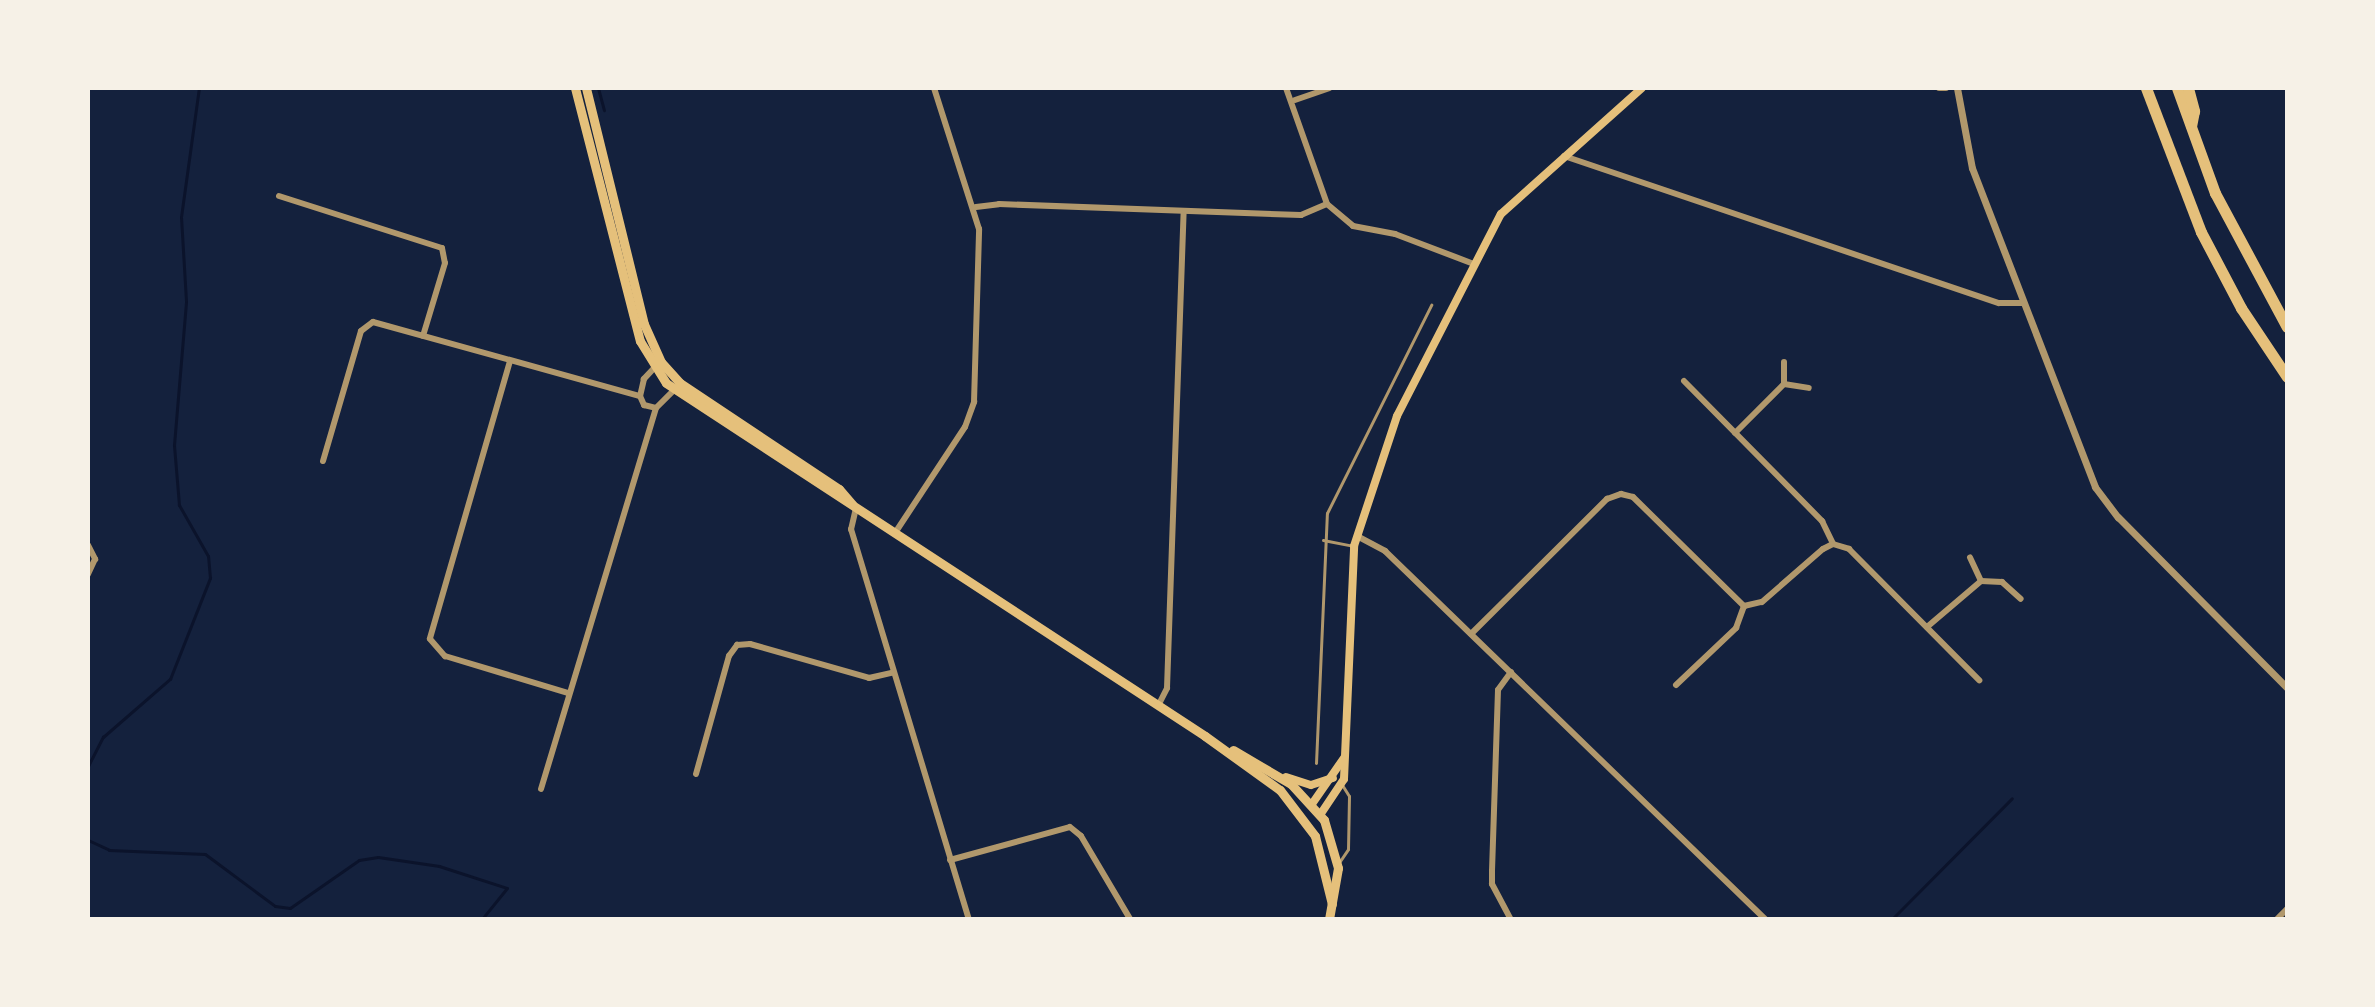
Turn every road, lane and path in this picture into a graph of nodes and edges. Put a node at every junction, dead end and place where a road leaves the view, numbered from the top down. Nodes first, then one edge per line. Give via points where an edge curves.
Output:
1 (575, 88) edge
2 (586, 88) edge
3 (934, 88) edge
4 (1286, 88) edge
5 (1329, 88) edge
6 (1642, 88) edge
7 (1939, 88) edge
8 (1946, 88) edge
9 (1957, 88) edge
10 (2146, 88) edge
11 (2177, 88) edge
12 (2188, 88) edge
13 (1295, 100) junction
14 (2190, 130) junction
15 (1564, 156) junction
16 (279, 196) dead end
17 (1327, 204) junction
18 (976, 207) junction
19 (1184, 211) junction
20 (1474, 264) junction
21 (2024, 303) junction
22 (1431, 305) dead end
23 (2287, 327) edge
24 (423, 336) junction
25 (510, 361) junction
26 (1784, 362) dead end
27 (657, 365) junction
28 (2287, 377) edge
29 (1684, 381) dead end
30 (1784, 384) junction
31 (677, 387) junction
32 (1809, 388) dead end
33 (640, 396) junction
34 (685, 400) junction
35 (666, 401) junction
36 (656, 408) junction
37 (1735, 433) junction
38 (323, 461) dead end
39 (856, 508) junction
40 (895, 533) junction
41 (1323, 540) junction
42 (1355, 541) junction
43 (1833, 544) junction
44 (88, 545) edge
45 (1970, 557) dead end
46 (91, 558) edge
47 (88, 574) edge
48 (1981, 581) junction
49 (2021, 599) dead end
50 (1744, 606) junction
51 (1927, 627) junction
52 (1471, 634) junction
53 (1511, 672) junction
54 (891, 673) junction
55 (1979, 680) dead end
56 (1676, 685) dead end
57 (2287, 688) edge
58 (568, 693) junction
59 (1158, 706) junction
60 (1205, 736) junction
61 (1344, 757) junction
62 (1316, 763) dead end
63 (696, 774) dead end
64 (1277, 774) junction
65 (1333, 778) junction
66 (1342, 785) junction
67 (541, 789) dead end
68 (1312, 804) junction
69 (1320, 815) junction
70 (1305, 818) junction
71 (950, 860) junction
72 (1338, 864) junction
73 (1332, 904) junction
74 (2287, 909) edge
75 (969, 919) edge
76 (1130, 919) edge
77 (1329, 919) edge
78 (1511, 919) edge
79 (1765, 919) edge
80 (2277, 919) edge

1 - 27 main road via 636,327
2 - 27 main road
3 - 18 street
4 - 13 street
5 - 13 street
6 - 15 main road
7 - 8 street
9 - 21 street via 1970,160
10 - 28 highway via 2201,232 2241,308
11 - 14 highway
12 - 14 highway via 2194,111
13 - 17 street via 1297,124
14 - 23 highway via 2239,244
15 - 20 main road via 1501,214
15 - 21 street via 1999,303
16 - 24 street via 434,242 444,251
17 - 19 street via 1306,214
17 - 20 street via 1353,226 1395,234
18 - 19 street
18 - 40 street via 974,402 965,427
19 - 59 street via 1167,688
20 - 42 main road via 1391,429
21 - 57 street via 2101,497
22 - 41 lane via 1331,503
24 - 25 street
24 - 38 street via 368,323 361,331
25 - 33 street
25 - 58 street via 430,632 431,645 445,656
26 - 30 street
27 - 31 main road
27 - 33 street
29 - 37 street
30 - 32 street
30 - 37 street
31 - 34 main road
31 - 35 street
31 - 39 main road via 839,489
33 - 36 street via 644,405
34 - 35 street
34 - 39 main road
35 - 36 street
36 - 58 street
37 - 43 street via 1822,521
39 - 40 main road
39 - 54 street via 851,529
40 - 59 main road
41 - 42 lane
41 - 62 lane
42 - 52 street via 1380,546
42 - 61 main road
43 - 50 street via 1762,602
43 - 51 street via 1849,549
44 - 46 street
45 - 48 street
46 - 47 street
48 - 49 street via 2002,582
48 - 51 street
50 - 52 street via 1633,497 1621,494 1607,499
50 - 56 street via 1736,628
51 - 55 street
52 - 53 street
53 - 78 street via 1498,690 1492,884
53 - 79 street
54 - 63 street via 869,678 750,644 737,645 729,656
54 - 71 street
58 - 67 street
59 - 60 main road
60 - 64 main road
60 - 70 main road via 1280,790
61 - 65 main road
61 - 66 main road
64 - 65 main road via 1311,785
64 - 68 main road
65 - 68 main road
66 - 69 main road
66 - 72 lane via 1349,796 1348,849
68 - 69 main road
68 - 70 main road
69 - 70 main road
69 - 72 main road
70 - 73 main road via 1322,854
71 - 75 street
71 - 76 street via 1060,826 1073,828
72 - 73 main road
73 - 77 main road
74 - 80 street

